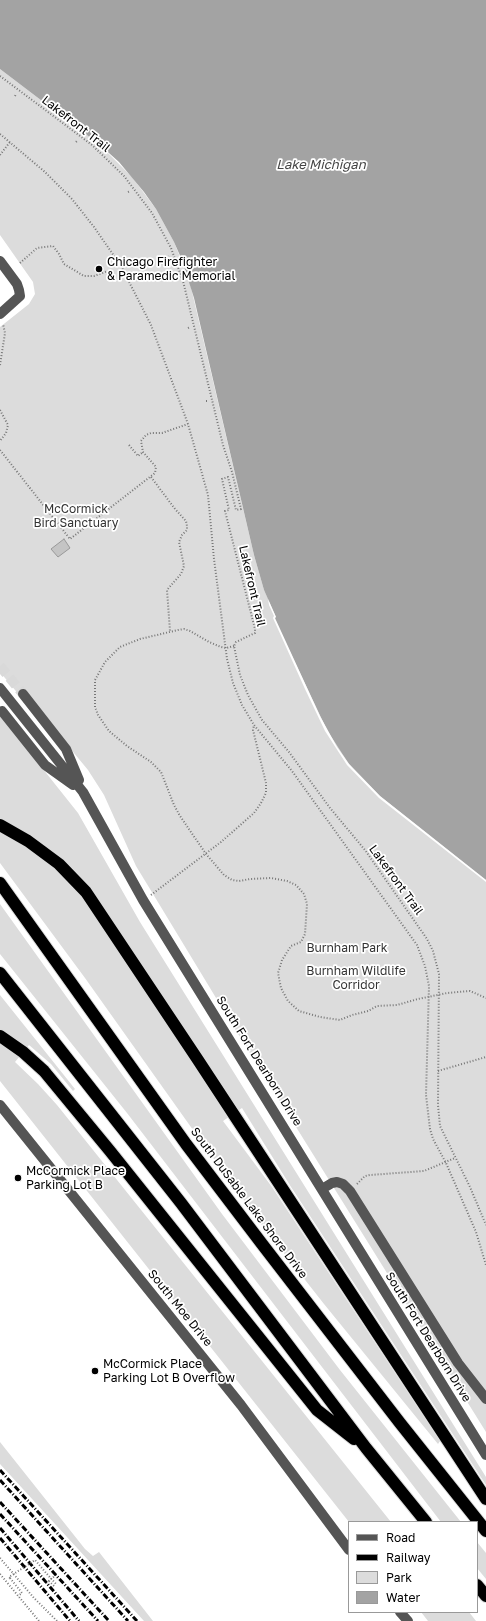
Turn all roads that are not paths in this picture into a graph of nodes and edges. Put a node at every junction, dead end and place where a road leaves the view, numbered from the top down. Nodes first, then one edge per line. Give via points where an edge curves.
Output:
1 (0, 261) edge
2 (0, 314) edge
3 (0, 688) edge
4 (23, 694) tunnel mouth
5 (2, 711) dead end
6 (83, 792) junction
7 (0, 825) edge
8 (0, 883) edge
9 (0, 973) edge
10 (0, 1036) edge
11 (0, 1105) edge
12 (322, 1189) junction
13 (486, 1399) edge
14 (366, 1448) junction
15 (486, 1455) edge
16 (486, 1499) edge
17 (425, 1521) edge
18 (486, 1530) edge
19 (348, 1549) edge
20 (478, 1586) edge
21 (486, 1596) edge
22 (401, 1613) edge
23 (408, 1621) edge

1 - 2 street via 17,284 20,296
3 - 6 street, South Fort Dearborn Drive
4 - 6 street via 66,749
5 - 6 street via 45,765
6 - 12 street, South Fort Dearborn Drive via 143,900
7 - 16 highway via 28,841 59,864 86,892
8 - 18 highway, South DuSable Lake Shore Drive via 186,1144
9 - 14 highway via 181,1203
10 - 14 highway via 44,1071 317,1410
11 - 19 street, South Moe Drive via 241,1405
12 - 13 street via 337,1182 350,1191 458,1363
12 - 15 street, South Fort Dearborn Drive
14 - 17 highway
20 - 21 highway
22 - 23 street

